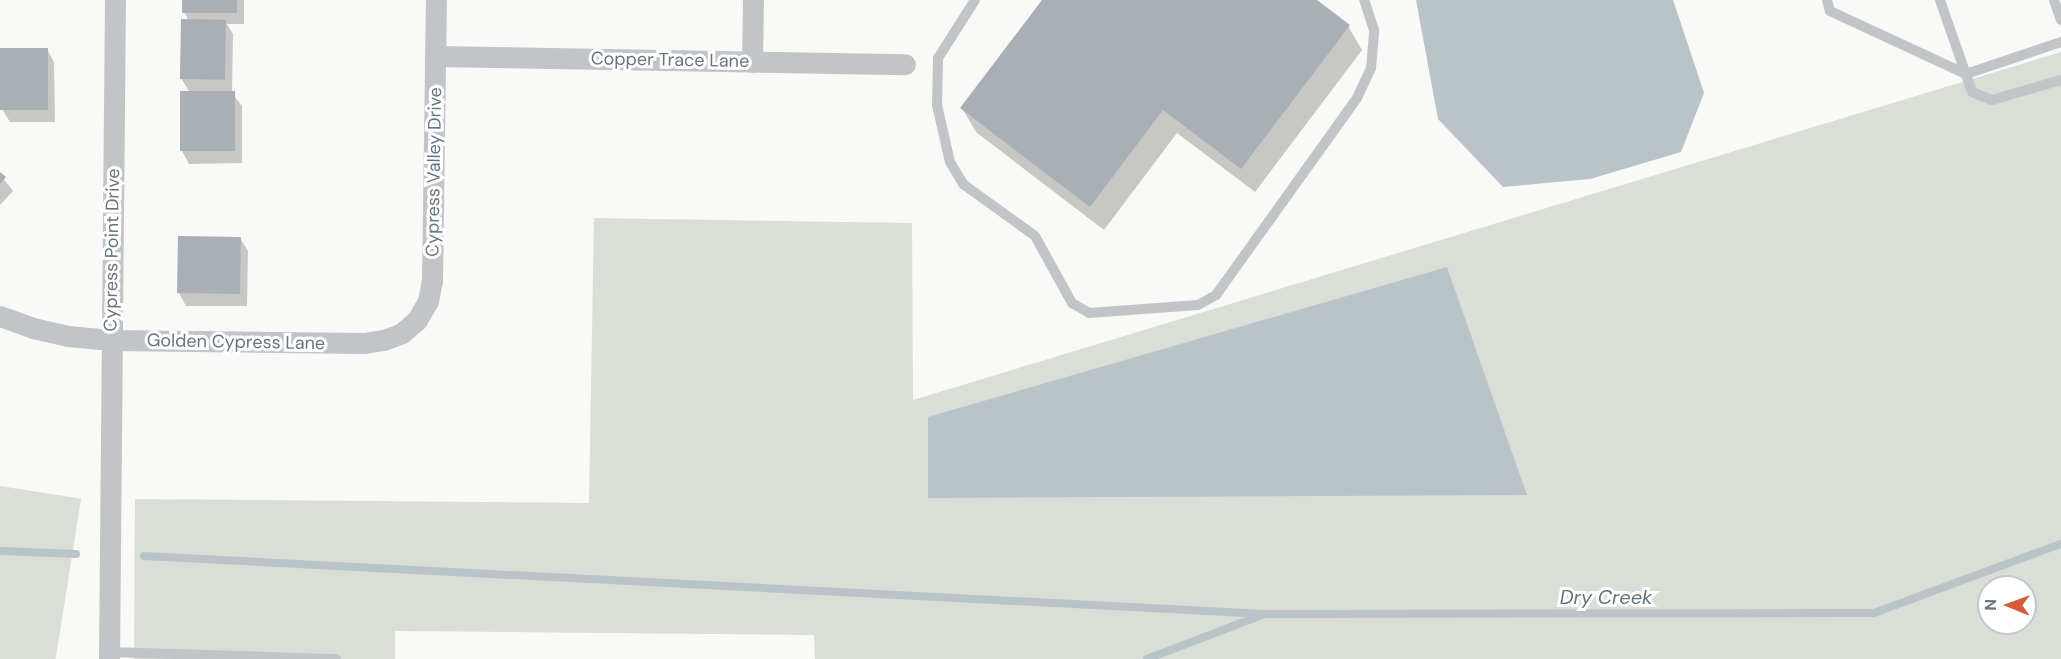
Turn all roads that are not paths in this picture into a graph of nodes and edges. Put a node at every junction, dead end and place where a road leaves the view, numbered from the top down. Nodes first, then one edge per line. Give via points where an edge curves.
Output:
1 (115, 0) edge
2 (436, 0) edge
3 (753, 0) edge
4 (975, 0) edge
5 (1364, 0) edge
6 (1827, 0) edge
7 (1940, 0) edge
8 (2054, 0) edge
9 (2061, 20) edge
10 (2061, 42) edge
11 (435, 56) junction
12 (752, 62) junction
13 (905, 64) dead end
14 (1966, 74) junction
15 (2061, 80) edge
16 (0, 316) edge
17 (402, 333) joint
18 (111, 340) junction
19 (109, 656) edge
20 (336, 659) edge

1 - 18 street, Cypress Point Drive
2 - 11 street, Cypress Valley Drive
3 - 12 street
4 - 5 lane via 938,58 937,105 950,162 963,184 1035,236 1072,303 1089,313 1198,305 1216,295 1358,98 1371,68 1374,30
6 - 14 lane via 1830,11
7 - 14 lane
8 - 9 lane
10 - 14 lane
11 - 12 street, Copper Trace Lane
11 - 17 street, Cypress Valley Drive via 432,281 428,301 417,320
12 - 13 street, Copper Trace Lane
14 - 15 lane via 1972,92 1992,100
16 - 18 street, Golden Cypress Lane via 59,334
17 - 18 street, Golden Cypress Lane via 364,343
18 - 19 street, Cypress Point Drive
19 - 20 lane

